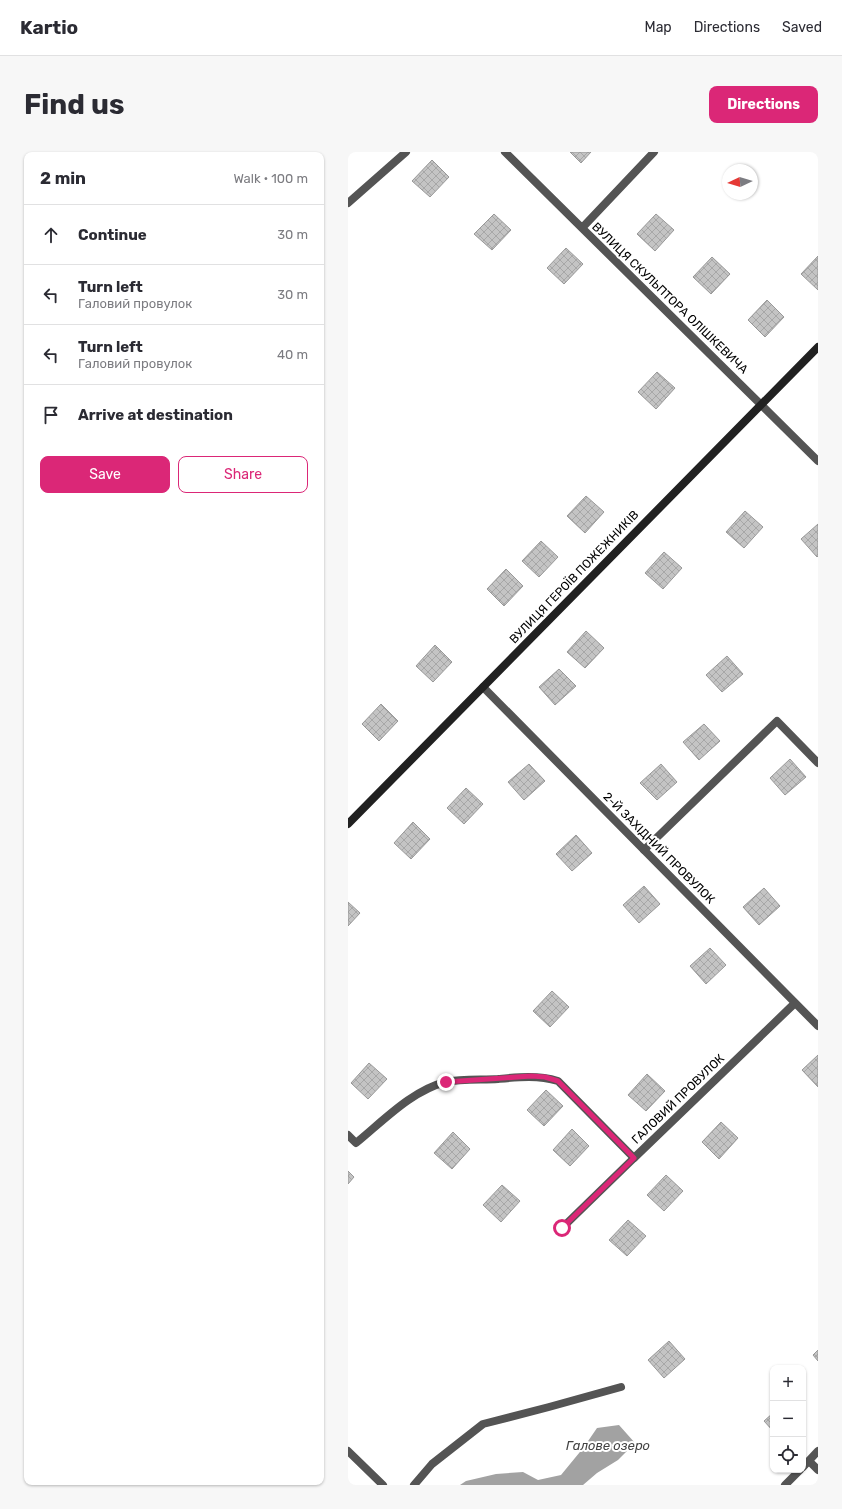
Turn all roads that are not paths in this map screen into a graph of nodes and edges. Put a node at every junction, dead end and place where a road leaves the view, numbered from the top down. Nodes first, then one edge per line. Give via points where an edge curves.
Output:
1 (406, 152) edge
2 (505, 152) edge
3 (654, 152) edge
4 (348, 203) edge
5 (582, 228) junction
6 (818, 347) edge
7 (761, 404) junction
8 (818, 461) edge
9 (483, 687) junction
10 (818, 763) edge
11 (348, 824) edge
12 (644, 850) junction
13 (795, 1003) junction
14 (818, 1026) edge
15 (348, 1136) edge
16 (634, 1158) junction
17 (562, 1228) dead end
18 (621, 1387) dead end
19 (348, 1450) edge
20 (818, 1451) edge
21 (809, 1461) junction
22 (806, 1464) edge
23 (818, 1470) edge
24 (797, 1473) edge
25 (383, 1485) edge
26 (414, 1485) edge
27 (785, 1485) edge

1 - 4 street
2 - 5 street, ВУЛИЦЯ СКУЛЬПТОРА ОЛІШКЕВИЧА
3 - 5 street
5 - 7 street, ВУЛИЦЯ СКУЛЬПТОРА ОЛІШКЕВИЧА
6 - 7 street, ВУЛИЦЯ ГЕРОЇВ ПОЖЕЖНИКІВ
7 - 8 street, ВУЛИЦЯ СКУЛЬПТОРА ОЛІШКЕВИЧА
7 - 9 street, ВУЛИЦЯ ГЕРОЇВ ПОЖЕЖНИКІВ
9 - 11 street, ВУЛИЦЯ ГЕРОЇВ ПОЖЕЖНИКІВ
9 - 12 street, 2-Й ЗАХІДНИЙ ПРОВУЛОК
10 - 12 street via 777,721
12 - 13 street, 2-Й ЗАХІДНИЙ ПРОВУЛОК
13 - 14 street, 2-Й ЗАХІДНИЙ ПРОВУЛОК
13 - 16 street, ГАЛОВИЙ ПРОВУЛОК
15 - 16 street, ГАЛОВИЙ ПРОВУЛОК via 356,1143 405,1102 446,1082 545,1077 558,1081
16 - 17 street
18 - 26 street via 483,1424 432,1464
19 - 25 street
20 - 21 street
21 - 22 street
21 - 23 street
24 - 27 street

